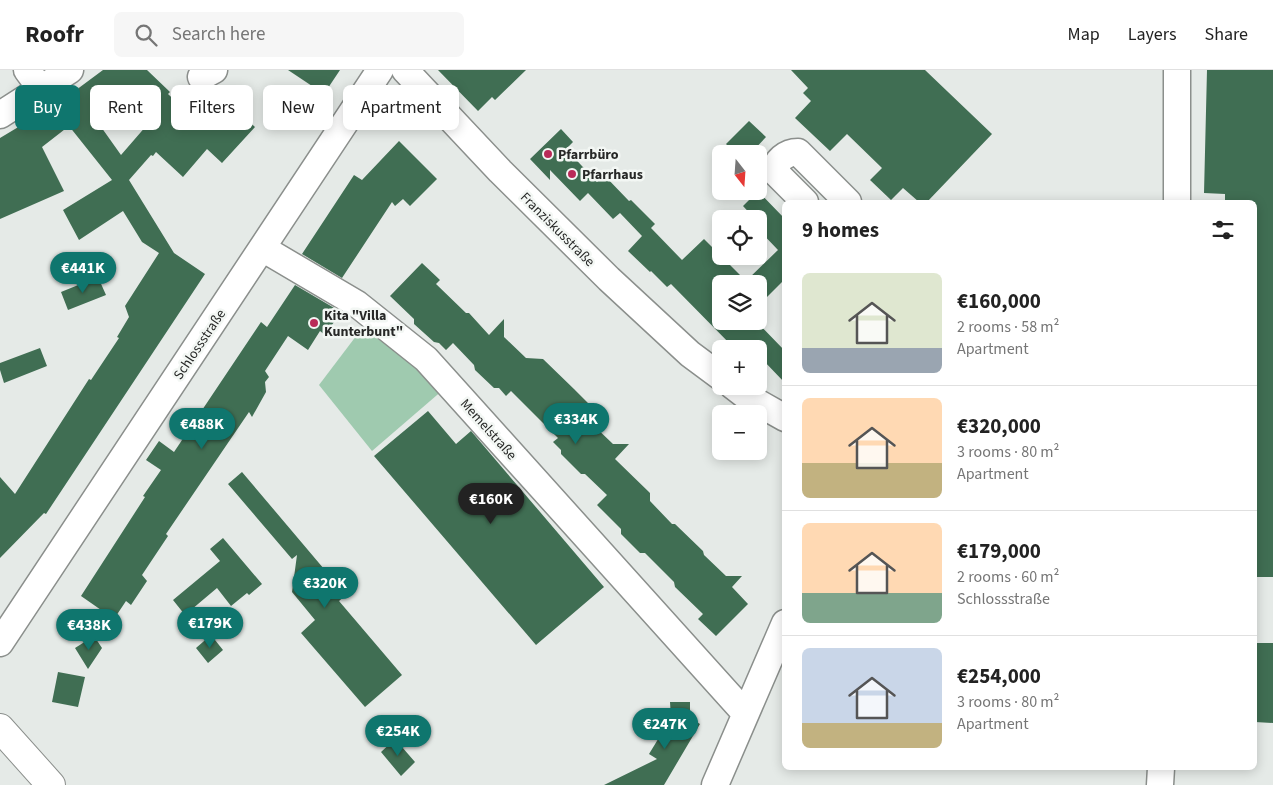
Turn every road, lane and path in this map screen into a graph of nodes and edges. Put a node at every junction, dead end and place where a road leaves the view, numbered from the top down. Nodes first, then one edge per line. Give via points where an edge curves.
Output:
1 (70, 70) edge
2 (380, 70) edge
3 (405, 70) edge
4 (1177, 70) edge
5 (34, 79) edge
6 (0, 116) edge
7 (803, 200) edge
8 (846, 200) edge
9 (1177, 200) edge
10 (262, 248) junction
11 (712, 370) edge
12 (745, 395) edge
13 (782, 416) edge
14 (782, 630) edge
15 (0, 643) edge
16 (745, 714) junction
17 (0, 728) edge
18 (1160, 770) edge
19 (51, 785) edge
20 (715, 785) edge
21 (1160, 785) edge

1 - 5 street
2 - 10 street, Schlossstraße
3 - 11 street, Franziskusstraße via 500,171 609,279
4 - 9 street
5 - 6 street
7 - 8 street via 775,172 779,160 793,152 798,152
10 - 15 street, Schlossstraße
10 - 16 street, Memelstraße via 357,304 426,359
12 - 13 street
14 - 16 street
16 - 20 street
17 - 19 main road
18 - 21 street

